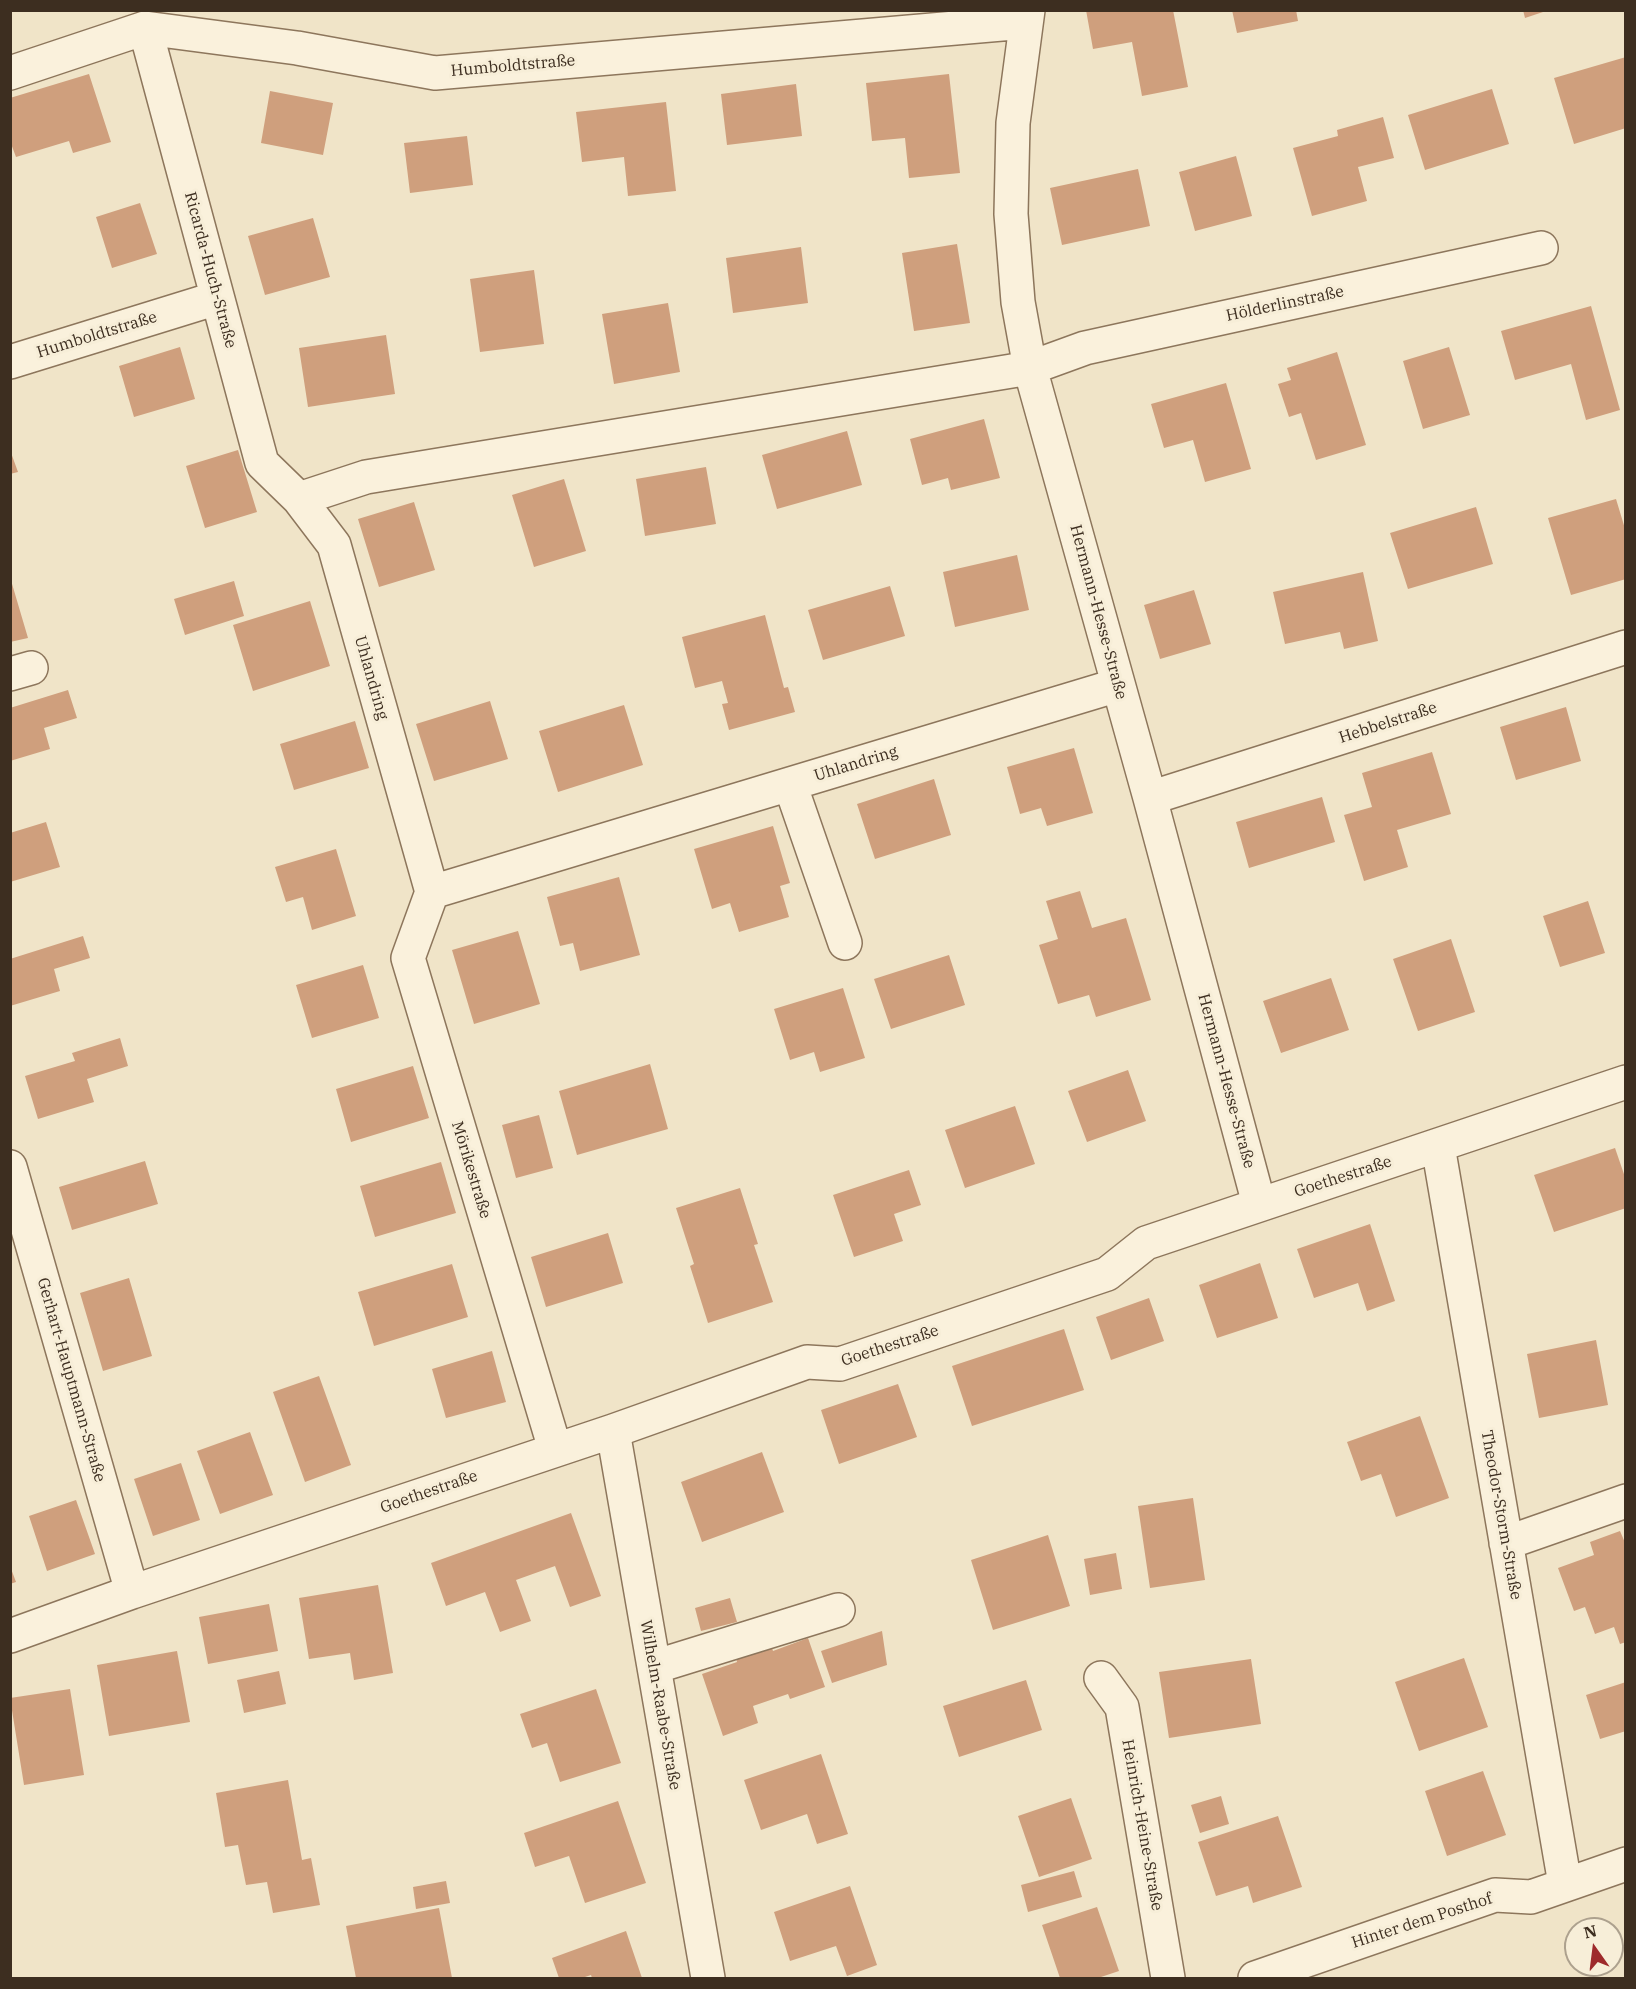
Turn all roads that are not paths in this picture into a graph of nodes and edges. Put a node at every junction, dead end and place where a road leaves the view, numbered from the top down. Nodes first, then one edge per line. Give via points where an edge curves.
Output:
1 (1027, 16) edge
2 (145, 28) junction
3 (10, 73) edge
4 (1541, 248) dead end
5 (218, 298) junction
6 (10, 362) edge
7 (1030, 368) junction
8 (299, 499) junction
9 (1626, 647) edge
10 (1118, 685) junction
11 (790, 784) junction
12 (1150, 798) junction
13 (432, 892) junction
14 (845, 944) dead end
15 (1626, 1082) edge
16 (1438, 1146) junction
17 (10, 1167) edge
18 (1259, 1204) junction
19 (613, 1431) junction
20 (555, 1449) junction
21 (1626, 1501) edge
22 (1506, 1543) junction
23 (132, 1592) junction
24 (838, 1610) dead end
25 (10, 1636) edge
26 (654, 1667) junction
27 (1101, 1678) dead end
28 (1626, 1864) edge
29 (1565, 1884) junction
30 (708, 1978) edge
31 (1168, 1978) edge
32 (1255, 1978) edge

1 - 2 street, Humboldtstraße via 435,73 297,48
1 - 7 street, Hermann-Hesse-Straße via 1013,123 1011,214 1018,302
2 - 3 street, Humboldtstraße
2 - 5 street, Ricarda-Huch-Straße
4 - 7 street, Hölderlinstraße via 1085,348
5 - 6 street, Humboldtstraße
5 - 8 street, Ricarda-Huch-Straße via 262,463
7 - 8 street via 366,477
7 - 10 street, Hermann-Hesse-Straße
8 - 13 street, Uhlandring via 334,545
9 - 12 street, Hebbelstraße
10 - 11 street, Uhlandring
10 - 12 street, Hermann-Hesse-Straße
11 - 13 street, Uhlandring
11 - 14 street
12 - 18 street, Hermann-Hesse-Straße
13 - 20 street, Mörikestraße via 408,958
15 - 16 street, Goethestraße
16 - 18 street, Goethestraße
16 - 22 street, Theodor-Storm-Straße
17 - 23 street, Gerhart-Hauptmann-Straße
18 - 19 street, Goethestraße via 1146,1243 1107,1274 840,1364 807,1362
19 - 20 street, Goethestraße
19 - 26 street, Wilhelm-Raabe-Straße
20 - 23 street, Goethestraße
21 - 22 street
22 - 29 street, Theodor-Storm-Straße
23 - 25 street, Goethestraße
24 - 26 street
26 - 30 street, Wilhelm-Raabe-Straße
27 - 31 street, Heinrich-Heine-Straße via 1122,1707
28 - 29 street, Hinter dem Posthof
29 - 32 street, Hinter dem Posthof via 1531,1897 1495,1895

